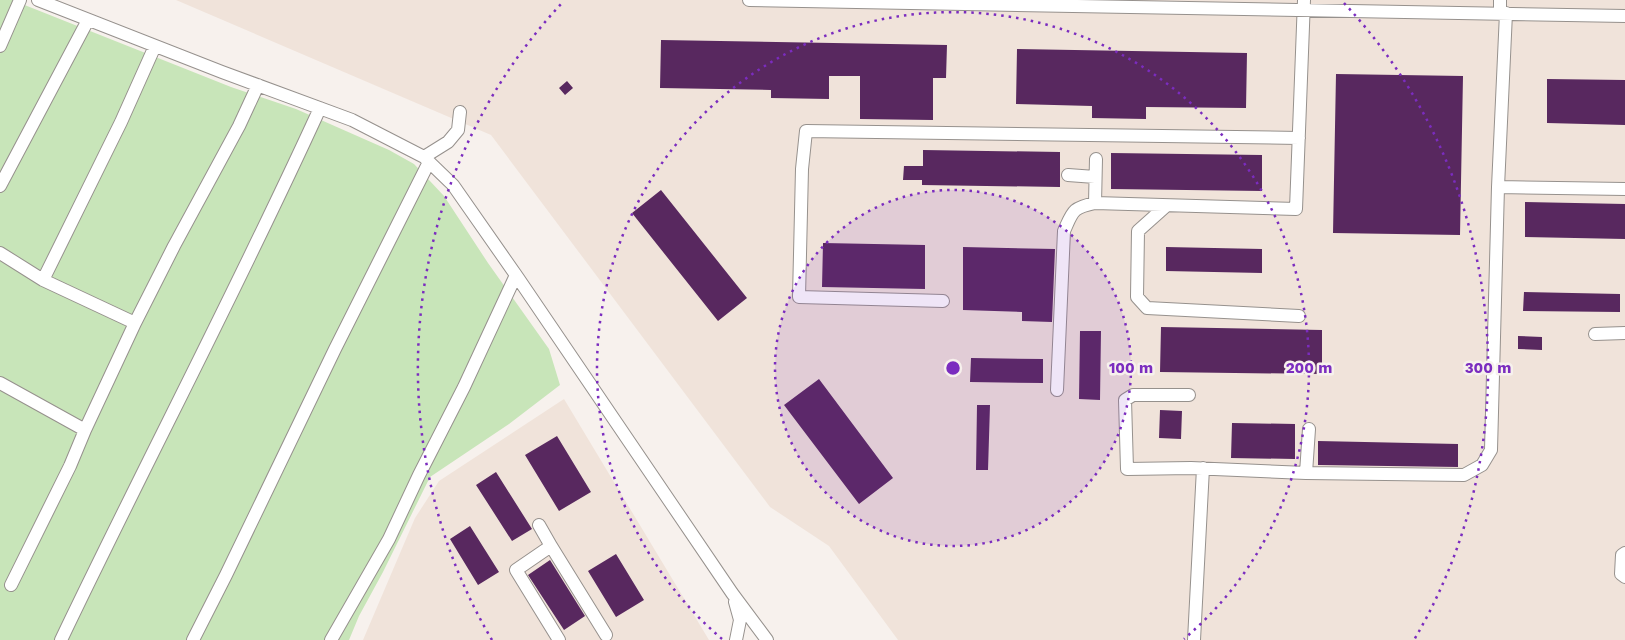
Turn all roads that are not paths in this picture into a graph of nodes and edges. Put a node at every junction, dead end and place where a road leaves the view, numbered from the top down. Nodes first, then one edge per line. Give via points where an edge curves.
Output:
1 (20, 0) edge
2 (38, 0) edge
3 (749, 0) edge
4 (801, 0) edge
5 (1500, 0) edge
6 (982, 2) edge
7 (1141, 4) edge
8 (1303, 5) edge
9 (1503, 13) junction
10 (1625, 16) edge
11 (88, 20) junction
12 (0, 46) edge
13 (156, 46) junction
14 (258, 85) junction
15 (320, 108) junction
16 (460, 112) dead end
17 (1299, 138) junction
18 (426, 159) junction
19 (1096, 159) dead end
20 (1068, 175) dead end
21 (1095, 177) junction
22 (0, 186) edge
23 (1498, 187) junction
24 (1625, 189) edge
25 (1095, 203) junction
26 (1166, 206) junction
27 (0, 253) edge
28 (516, 275) junction
29 (43, 280) junction
30 (942, 301) dead end
31 (1299, 316) dead end
32 (135, 324) junction
33 (1625, 333) edge
34 (1595, 334) dead end
35 (0, 383) edge
36 (1057, 390) dead end
37 (1189, 395) dead end
38 (1309, 429) dead end
39 (85, 430) junction
40 (1203, 468) junction
41 (1306, 473) junction
42 (539, 525) dead end
43 (551, 546) junction
44 (1625, 553) edge
45 (1625, 577) edge
46 (11, 585) dead end
47 (732, 593) junction
48 (605, 638) edge
49 (61, 640) edge
50 (193, 640) edge
51 (332, 640) edge
52 (559, 640) edge
53 (736, 640) edge
54 (768, 640) edge
55 (1194, 640) edge

1 - 12 lane
2 - 11 lane
3 - 4 lane
4 - 6 lane
5 - 9 lane
6 - 7 lane
7 - 8 lane
8 - 9 lane
8 - 17 lane
9 - 10 lane
9 - 23 lane
11 - 13 lane
11 - 22 lane
13 - 14 lane
13 - 29 lane
14 - 15 lane
14 - 32 lane
15 - 18 lane via 352,120
15 - 49 lane
16 - 18 lane via 458,130
17 - 26 lane via 1296,209
17 - 30 lane via 806,131 799,297
18 - 28 lane via 453,185
18 - 50 lane
19 - 21 lane
20 - 21 lane
21 - 25 lane
23 - 24 lane
23 - 41 lane via 1491,450 1482,465 1464,475
25 - 26 lane
25 - 36 lane via 1073,211 1064,232
26 - 31 lane via 1138,231 1137,298 1147,308
27 - 29 lane
28 - 47 lane
28 - 51 lane via 389,539
29 - 32 lane
32 - 39 lane
33 - 34 lane
35 - 39 lane
37 - 40 lane via 1133,395 1125,400 1127,469
38 - 41 lane
39 - 46 lane
40 - 41 lane
40 - 55 lane
42 - 43 lane
43 - 48 lane
43 - 52 lane via 516,570
44 - 45 lane via 1622,555 1621,574
47 - 53 lane via 740,620
47 - 54 lane

